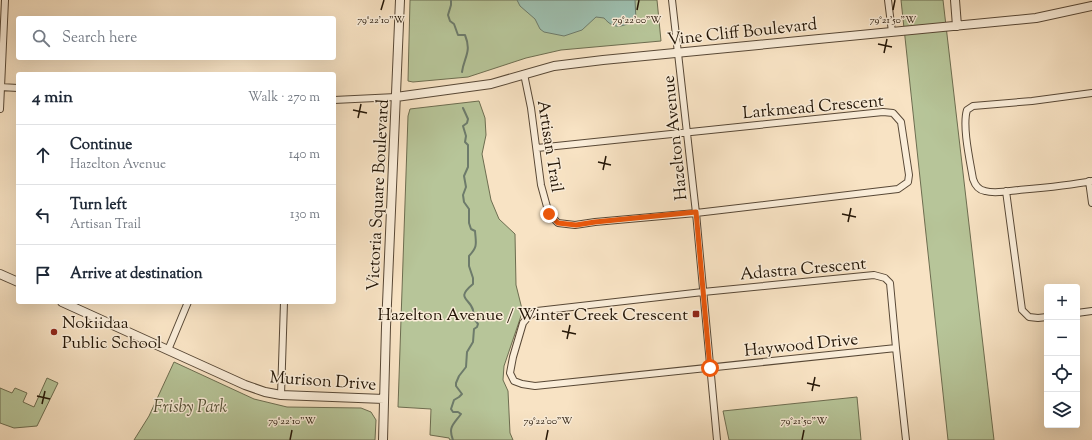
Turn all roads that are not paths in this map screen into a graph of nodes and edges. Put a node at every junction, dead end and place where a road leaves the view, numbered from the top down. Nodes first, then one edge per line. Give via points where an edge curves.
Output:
1 (5, 0) edge
2 (400, 0) edge
3 (672, 0) edge
4 (888, 0) edge
5 (954, 0) edge
6 (1092, 6) edge
7 (957, 26) junction
8 (892, 32) junction
9 (678, 52) junction
10 (524, 74) junction
11 (0, 87) edge
12 (16, 88) edge
13 (1092, 93) edge
14 (396, 97) junction
15 (336, 100) edge
16 (0, 108) edge
17 (686, 132) junction
18 (537, 148) junction
19 (1091, 181) edge
20 (1006, 191) junction
21 (1092, 203) edge
22 (696, 212) junction
23 (0, 274) edge
24 (16, 281) edge
25 (703, 292) junction
26 (66, 304) edge
27 (187, 304) edge
28 (284, 304) edge
29 (1092, 311) edge
30 (1080, 313) edge
31 (1044, 317) edge
32 (896, 348) junction
33 (168, 350) junction
34 (710, 368) junction
35 (281, 395) junction
36 (384, 399) junction
37 (383, 440) edge
38 (717, 440) edge
39 (906, 440) edge

1 - 11 street
2 - 14 street, Victoria Square Boulevard
3 - 9 street, Hazelton Avenue
4 - 8 street
5 - 7 street
6 - 7 street, Vine Cliff Boulevard via 1036,18
7 - 8 street, Vine Cliff Boulevard
8 - 9 street, Vine Cliff Boulevard
9 - 10 street, Vine Cliff Boulevard via 554,66
9 - 17 street, Hazelton Avenue
10 - 14 street, Vine Cliff Boulevard via 490,84
10 - 18 street, Artisan Trail
11 - 12 street
11 - 16 street
13 - 20 street via 969,107 966,114 966,132 975,184 986,192
14 - 15 street
14 - 36 street, Victoria Square Boulevard
17 - 18 street
17 - 22 street, Hazelton Avenue
17 - 22 street, Larkmead Crescent via 893,113 901,122 909,175 908,182 898,189
18 - 22 street, Artisan Trail via 541,185 549,214 558,223 576,225
19 - 20 street
19 - 21 street
20 - 31 street via 1022,310 1029,317
22 - 25 street, Hazelton Avenue
23 - 24 street
25 - 32 street, Adastra Crescent via 881,276 890,283
25 - 34 street, Hazelton Avenue
25 - 34 street, Adastra Crescent via 537,311 523,324 512,357 510,373 514,381 535,386
26 - 33 street, Murison Drive
27 - 33 street
28 - 35 street
29 - 30 street
32 - 34 street, Haywood Drive
32 - 39 street, Adastra Crescent
33 - 35 street, Murison Drive via 245,385
34 - 38 street, Hazelton Avenue
35 - 36 street, Murison Drive
36 - 37 street, Victoria Square Boulevard

